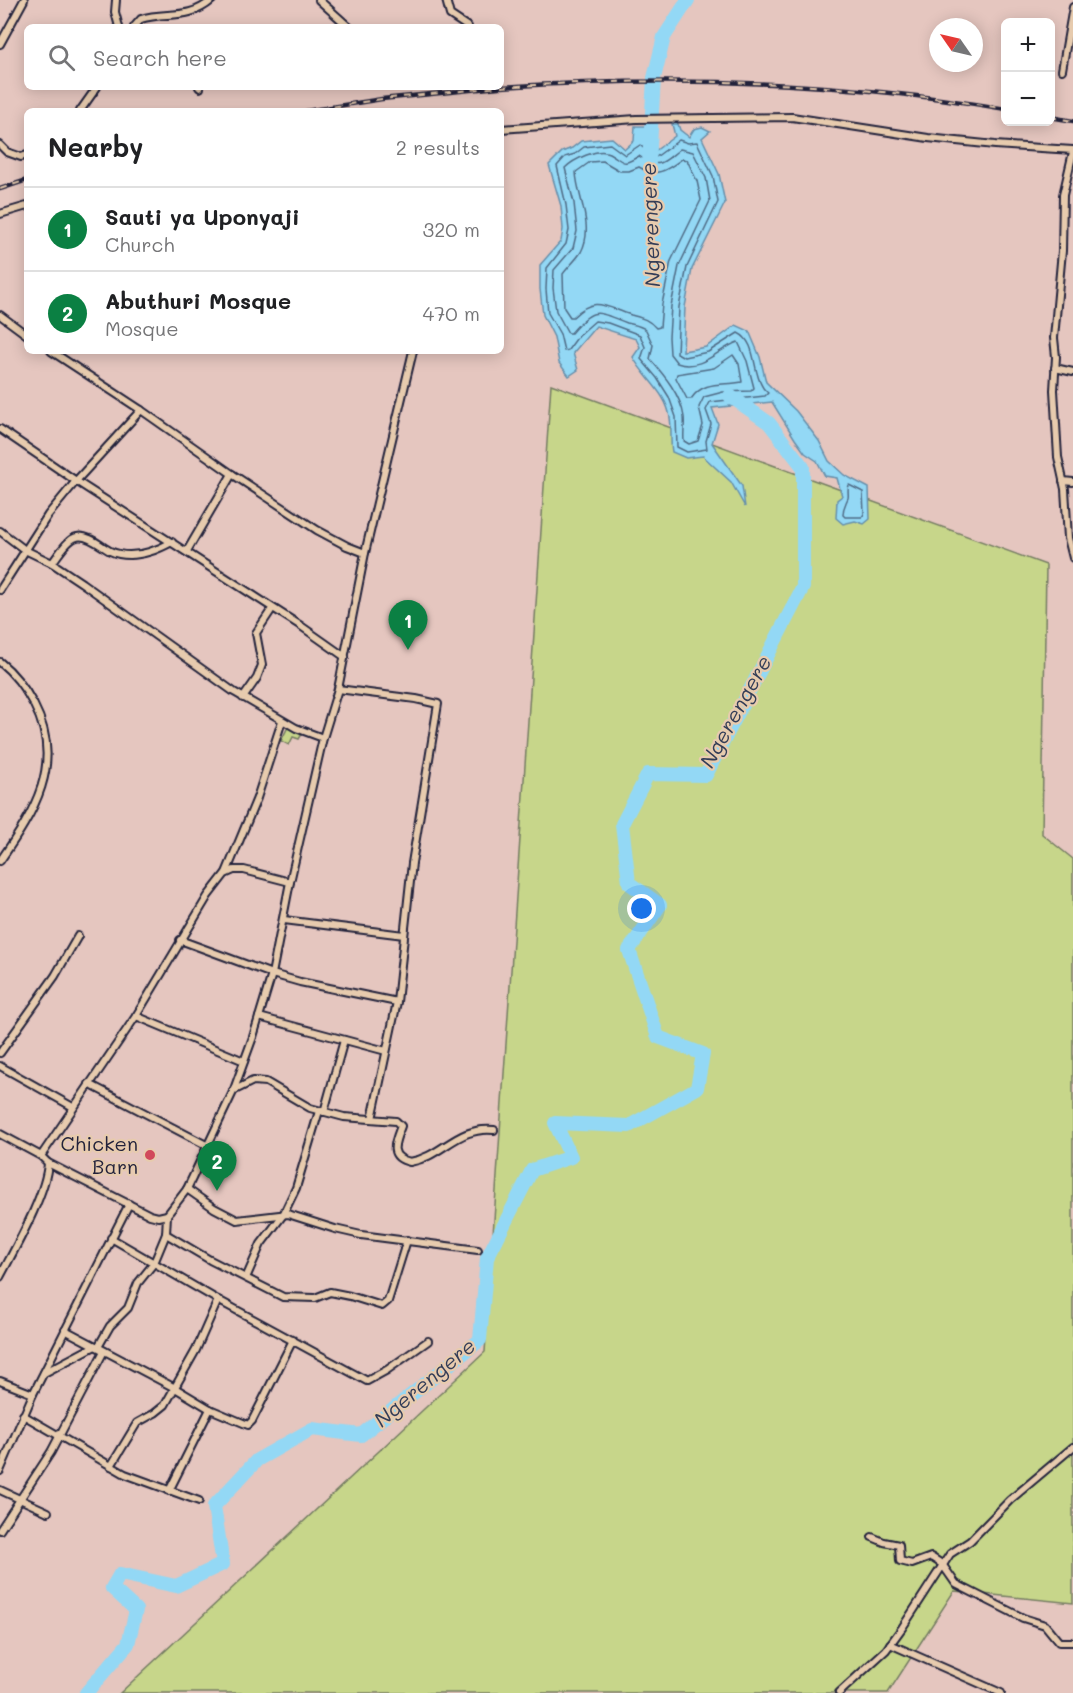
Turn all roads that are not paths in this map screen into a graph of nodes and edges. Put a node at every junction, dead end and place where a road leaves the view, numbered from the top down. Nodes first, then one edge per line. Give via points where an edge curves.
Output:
1 (24, 0) edge
2 (116, 0) edge
3 (212, 0) edge
4 (319, 0) edge
5 (446, 0) edge
6 (1073, 7) edge
7 (118, 24) edge
8 (137, 24) edge
9 (346, 24) edge
10 (464, 24) edge
11 (0, 44) edge
12 (1062, 70) dead end
13 (96, 90) edge
14 (82, 108) edge
15 (504, 129) edge
16 (0, 145) edge
17 (1073, 151) edge
18 (24, 156) edge
19 (24, 207) edge
20 (0, 214) edge
21 (0, 315) edge
22 (24, 333) edge
23 (56, 354) edge
24 (412, 354) edge
25 (1055, 368) junction
26 (1073, 372) edge
27 (141, 410) junction
28 (0, 429) edge
29 (232, 474) junction
30 (76, 481) junction
31 (1063, 482) junction
32 (1073, 482) edge
33 (0, 531) edge
34 (172, 542) junction
35 (25, 550) junction
36 (187, 551) junction
37 (365, 553) junction
38 (1073, 558) edge
39 (52, 563) junction
40 (0, 590) edge
41 (273, 609) junction
42 (345, 657) junction
43 (0, 662) edge
44 (338, 688) junction
45 (243, 698) junction
46 (282, 721) junction
47 (323, 738) junction
48 (0, 861) edge
49 (225, 874) junction
50 (290, 882) junction
51 (284, 920) junction
52 (405, 935) junction
53 (78, 936) dead end
54 (180, 940) junction
55 (272, 974) junction
56 (397, 1002) junction
57 (136, 1016) junction
58 (259, 1017) junction
59 (344, 1040) junction
60 (386, 1051) junction
61 (0, 1053) edge
62 (244, 1061) junction
63 (0, 1065) edge
64 (89, 1084) junction
65 (233, 1092) junction
66 (73, 1107) junction
67 (322, 1112) junction
68 (372, 1119) junction
69 (495, 1130) dead end
70 (0, 1134) edge
71 (208, 1146) junction
72 (41, 1156) junction
73 (48, 1163) junction
74 (187, 1190) junction
75 (129, 1204) junction
76 (166, 1215) junction
77 (283, 1215) junction
78 (166, 1234) junction
79 (111, 1238) junction
80 (407, 1240) junction
81 (478, 1250) dead end
82 (154, 1263) junction
83 (0, 1277) edge
84 (246, 1278) junction
85 (218, 1300) junction
86 (65, 1330) junction
87 (293, 1340) junction
88 (428, 1341) dead end
89 (99, 1348) junction
90 (44, 1373) junction
91 (0, 1381) edge
92 (175, 1388) junction
93 (33, 1394) junction
94 (210, 1409) junction
95 (23, 1415) junction
96 (60, 1435) junction
97 (1073, 1447) edge
98 (111, 1467) junction
99 (0, 1471) edge
100 (0, 1490) edge
101 (169, 1491) junction
102 (20, 1500) junction
103 (199, 1501) dead end
104 (48, 1512) dead end
105 (0, 1530) edge
106 (872, 1536) dead end
107 (942, 1564) junction
108 (1073, 1642) edge
109 (890, 1644) junction
110 (847, 1685) junction
111 (839, 1693) edge
112 (851, 1693) edge
113 (1001, 1693) edge

1 - 11 street
2 - 7 street
3 - 8 street via 188,12 141,19
4 - 9 street
5 - 10 street via 450,15
6 - 12 street
13 - 14 street
15 - 17 street via 636,119 792,117 928,138
16 - 18 street via 8,152
17 - 25 street via 1063,195
19 - 20 street
21 - 22 street
23 - 27 street
24 - 37 street
25 - 26 street
25 - 31 street via 1054,421
27 - 29 street
27 - 30 street
28 - 30 street
29 - 36 street
29 - 37 street via 330,538
30 - 34 street
30 - 35 street
31 - 32 street
31 - 38 street
33 - 35 street
34 - 36 street
34 - 39 street via 141,554 126,555 74,537
35 - 39 street
35 - 40 street
36 - 41 street
37 - 42 street
39 - 45 street
41 - 42 street
41 - 45 street via 256,633 262,665
42 - 44 street
43 - 48 street via 28,693 42,720 46,772 22,829
44 - 47 street
44 - 52 street via 438,704 412,863
45 - 46 street
46 - 47 street
46 - 49 street via 257,798
47 - 50 street
49 - 50 street via 244,870
49 - 54 street
50 - 51 street
51 - 52 street
51 - 55 street
52 - 56 street
53 - 61 street via 55,976
54 - 55 street
54 - 57 street
55 - 56 street
55 - 58 street
56 - 60 street
57 - 62 street
57 - 64 street
58 - 59 street
58 - 62 street
59 - 60 street
59 - 67 street
60 - 68 street
62 - 65 street
63 - 66 street
64 - 66 street
64 - 71 street
65 - 67 street via 253,1081 266,1082
65 - 71 street
66 - 72 street
67 - 68 street
67 - 77 street
68 - 69 street via 399,1123 393,1143 400,1158 410,1162 469,1131
70 - 72 street
71 - 74 street
72 - 73 street
73 - 75 street
73 - 83 street via 36,1203
74 - 76 street
74 - 77 street via 237,1220
75 - 76 street via 154,1216
75 - 79 street
76 - 78 street
77 - 80 street via 361,1235
77 - 84 street via 261,1244
78 - 82 street
78 - 84 street
79 - 82 street
79 - 86 street
80 - 81 street
80 - 84 street via 388,1300 382,1306 330,1292 315,1298 283,1296
82 - 85 street
82 - 89 street
85 - 87 street
85 - 92 street
86 - 89 street
86 - 90 street
87 - 88 street via 367,1381
87 - 94 street via 250,1424
89 - 90 street
89 - 92 street
89 - 96 street
90 - 93 street
91 - 93 street
92 - 94 street
92 - 98 street via 161,1409 137,1423
93 - 95 street
94 - 101 street
95 - 96 street
95 - 99 street
96 - 98 street
96 - 102 street
97 - 107 street
98 - 101 street
100 - 102 street
101 - 103 street
102 - 104 street
102 - 105 street
106 - 107 street via 898,1545 900,1561 912,1564 931,1557
107 - 108 street via 956,1584 1023,1618 1046,1625 1059,1642
107 - 109 street
109 - 110 street
109 - 113 street
110 - 111 street
110 - 112 street

